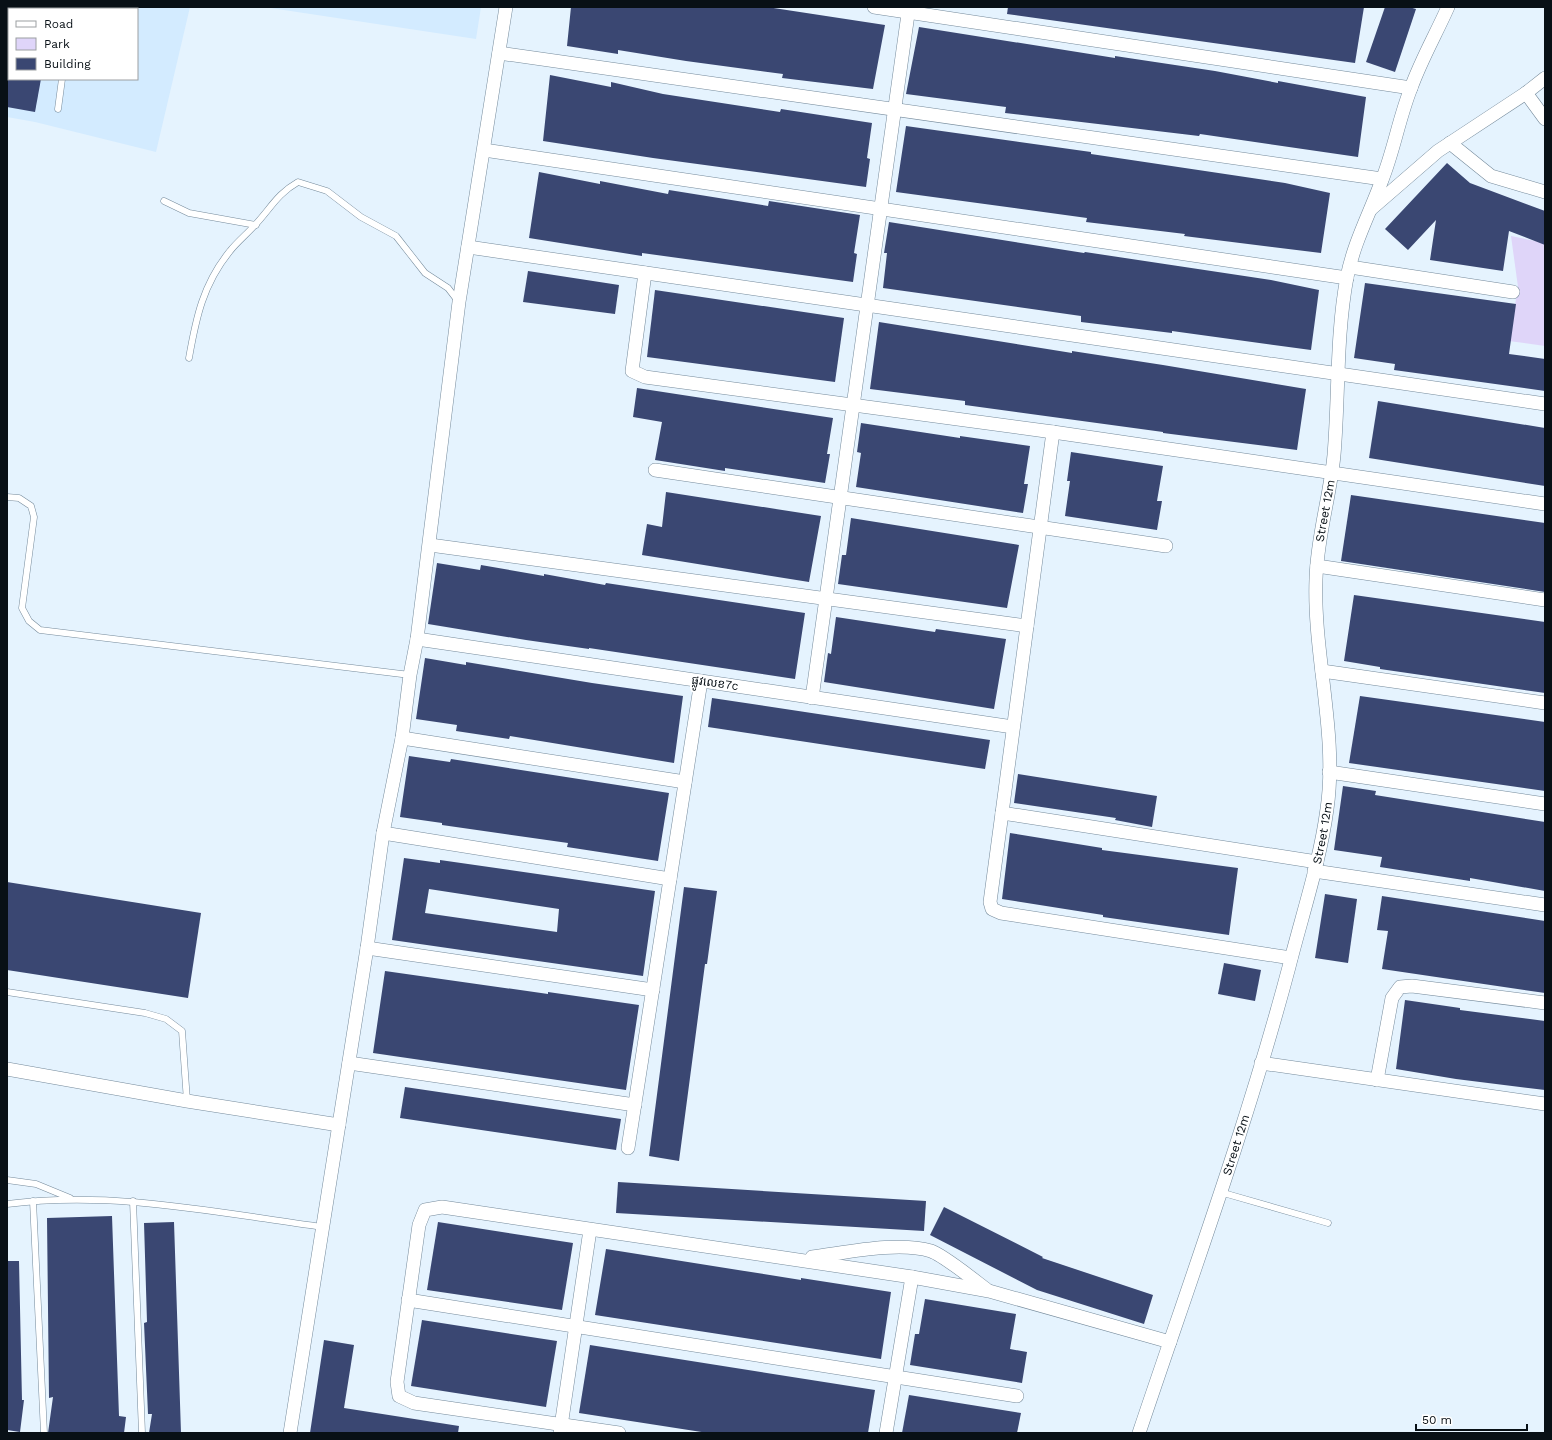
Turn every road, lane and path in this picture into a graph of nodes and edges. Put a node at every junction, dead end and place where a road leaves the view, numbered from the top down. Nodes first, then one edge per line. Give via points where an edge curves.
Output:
1 (506, 7) edge
2 (874, 7) edge
3 (1448, 7) edge
4 (909, 10) edge
5 (499, 53) junction
6 (1545, 78) edge
7 (62, 80) edge
8 (1411, 88) junction
9 (1526, 93) junction
10 (58, 109) dead end
11 (895, 109) junction
12 (1545, 119) edge
13 (1450, 143) junction
14 (484, 150) junction
15 (1382, 179) junction
16 (1545, 192) edge
17 (164, 201) dead end
18 (881, 208) junction
19 (1368, 211) junction
20 (256, 225) junction
21 (468, 247) junction
22 (1348, 272) junction
23 (645, 273) junction
24 (1513, 292) dead end
25 (459, 302) junction
26 (867, 306) junction
27 (189, 358) dead end
28 (1337, 375) junction
29 (1545, 404) edge
30 (853, 405) junction
31 (1053, 432) junction
32 (655, 470) dead end
33 (1331, 474) junction
34 (7, 497) edge
35 (840, 497) junction
36 (1545, 504) edge
37 (1040, 527) junction
38 (430, 545) junction
39 (1166, 546) dead end
40 (1317, 566) junction
41 (826, 599) junction
42 (1545, 600) edge
43 (1027, 626) junction
44 (417, 639) junction
45 (1322, 671) junction
46 (410, 675) junction
47 (701, 681) junction
48 (812, 698) junction
49 (1545, 703) edge
50 (1013, 727) junction
51 (402, 738) junction
52 (1329, 772) junction
53 (685, 782) junction
54 (1545, 804) edge
55 (1002, 812) junction
56 (384, 832) junction
57 (1316, 867) junction
58 (670, 879) junction
59 (1545, 905) edge
60 (367, 948) junction
61 (1291, 958) junction
62 (653, 990) junction
63 (7, 992) edge
64 (1545, 1003) edge
65 (349, 1063) junction
66 (1261, 1063) junction
67 (7, 1069) edge
68 (1377, 1080) junction
69 (187, 1101) junction
70 (1545, 1104) edge
71 (634, 1105) junction
72 (339, 1125) junction
73 (628, 1148) dead end
74 (7, 1180) edge
75 (1220, 1192) junction
76 (73, 1200) junction
77 (33, 1201) junction
78 (133, 1201) junction
79 (7, 1204) edge
80 (1328, 1223) dead end
81 (323, 1227) junction
82 (590, 1230) junction
83 (799, 1259) junction
84 (912, 1276) junction
85 (989, 1291) junction
86 (408, 1300) junction
87 (576, 1326) junction
88 (1170, 1342) junction
89 (895, 1376) junction
90 (1017, 1396) dead end
91 (560, 1428) edge
92 (44, 1433) edge
93 (142, 1433) edge
94 (290, 1433) edge
95 (619, 1433) edge
96 (886, 1433) edge
97 (1139, 1433) edge

1 - 5 street
2 - 4 street
3 - 8 street, Street 12m
4 - 8 street
4 - 11 street
5 - 11 street
5 - 14 street
6 - 9 street
7 - 10 lane
8 - 15 street, Street 12m
9 - 12 street
9 - 13 street
11 - 15 street
11 - 18 street
13 - 16 street via 1490,176
13 - 19 street
14 - 18 street
14 - 21 street
15 - 19 street, Street 12m
17 - 20 lane via 189,213
18 - 22 street
18 - 26 street
19 - 22 street, Street 12m
20 - 25 lane via 284,190 298,182 327,191 361,216 396,236 426,273 448,288
20 - 27 lane via 229,252 206,289 195,320
21 - 23 street
21 - 25 street
22 - 24 street
22 - 28 street, Street 12m
23 - 26 street
23 - 30 street via 632,371 645,377
25 - 38 street
26 - 28 street
26 - 30 street
28 - 29 street
28 - 33 street, Street 12m
30 - 31 street
30 - 35 street
31 - 33 street
31 - 37 street
32 - 35 street
33 - 36 street
33 - 40 street, Street 12m
34 - 46 lane via 19,498 31,506 34,517 22,608 29,621 40,630
35 - 37 street
35 - 41 street
37 - 39 street
37 - 43 street
38 - 41 street
38 - 44 street
40 - 42 street
40 - 45 street, Street 12m via 1316,618
41 - 43 street
41 - 48 street
43 - 50 street
44 - 46 street
44 - 47 street, ផ្លូវលេខ7c
45 - 49 street
45 - 52 street, Street 12m
46 - 51 street
47 - 48 street, ផ្លូវលេខ7c
47 - 53 street
48 - 50 street, ផ្លូវលេខ7c
50 - 55 street
51 - 53 street
51 - 56 street
52 - 54 street
52 - 57 street, Street 12m via 1328,803
53 - 58 street
55 - 57 street
55 - 61 street via 990,902 992,909 1001,913
56 - 58 street
56 - 60 street
57 - 59 street
57 - 61 street, Street 12m
58 - 62 street
60 - 62 street
60 - 65 street
61 - 66 street, Street 12m
62 - 71 street
63 - 69 lane via 166,1018 182,1031
64 - 68 street via 1412,986 1400,988 1392,998
65 - 71 street
65 - 72 street
66 - 68 street
66 - 75 street, Street 12m
67 - 69 street
68 - 70 street
69 - 72 street
71 - 73 street
72 - 81 street
74 - 76 lane via 36,1184
75 - 80 lane
75 - 88 street, Street 12m
76 - 77 lane
76 - 78 lane
77 - 79 lane
77 - 92 lane
78 - 81 lane
78 - 93 lane
81 - 94 street
82 - 83 street
82 - 86 street via 442,1207 425,1210 419,1225
82 - 87 street
83 - 84 street
83 - 85 street via 873,1249 910,1248 931,1251
84 - 85 street
84 - 89 street
85 - 88 street
86 - 87 street
86 - 91 street via 397,1382 399,1396 414,1403
87 - 89 street
87 - 91 street
88 - 97 street, Street 12m
89 - 90 street
89 - 96 street
91 - 95 street

